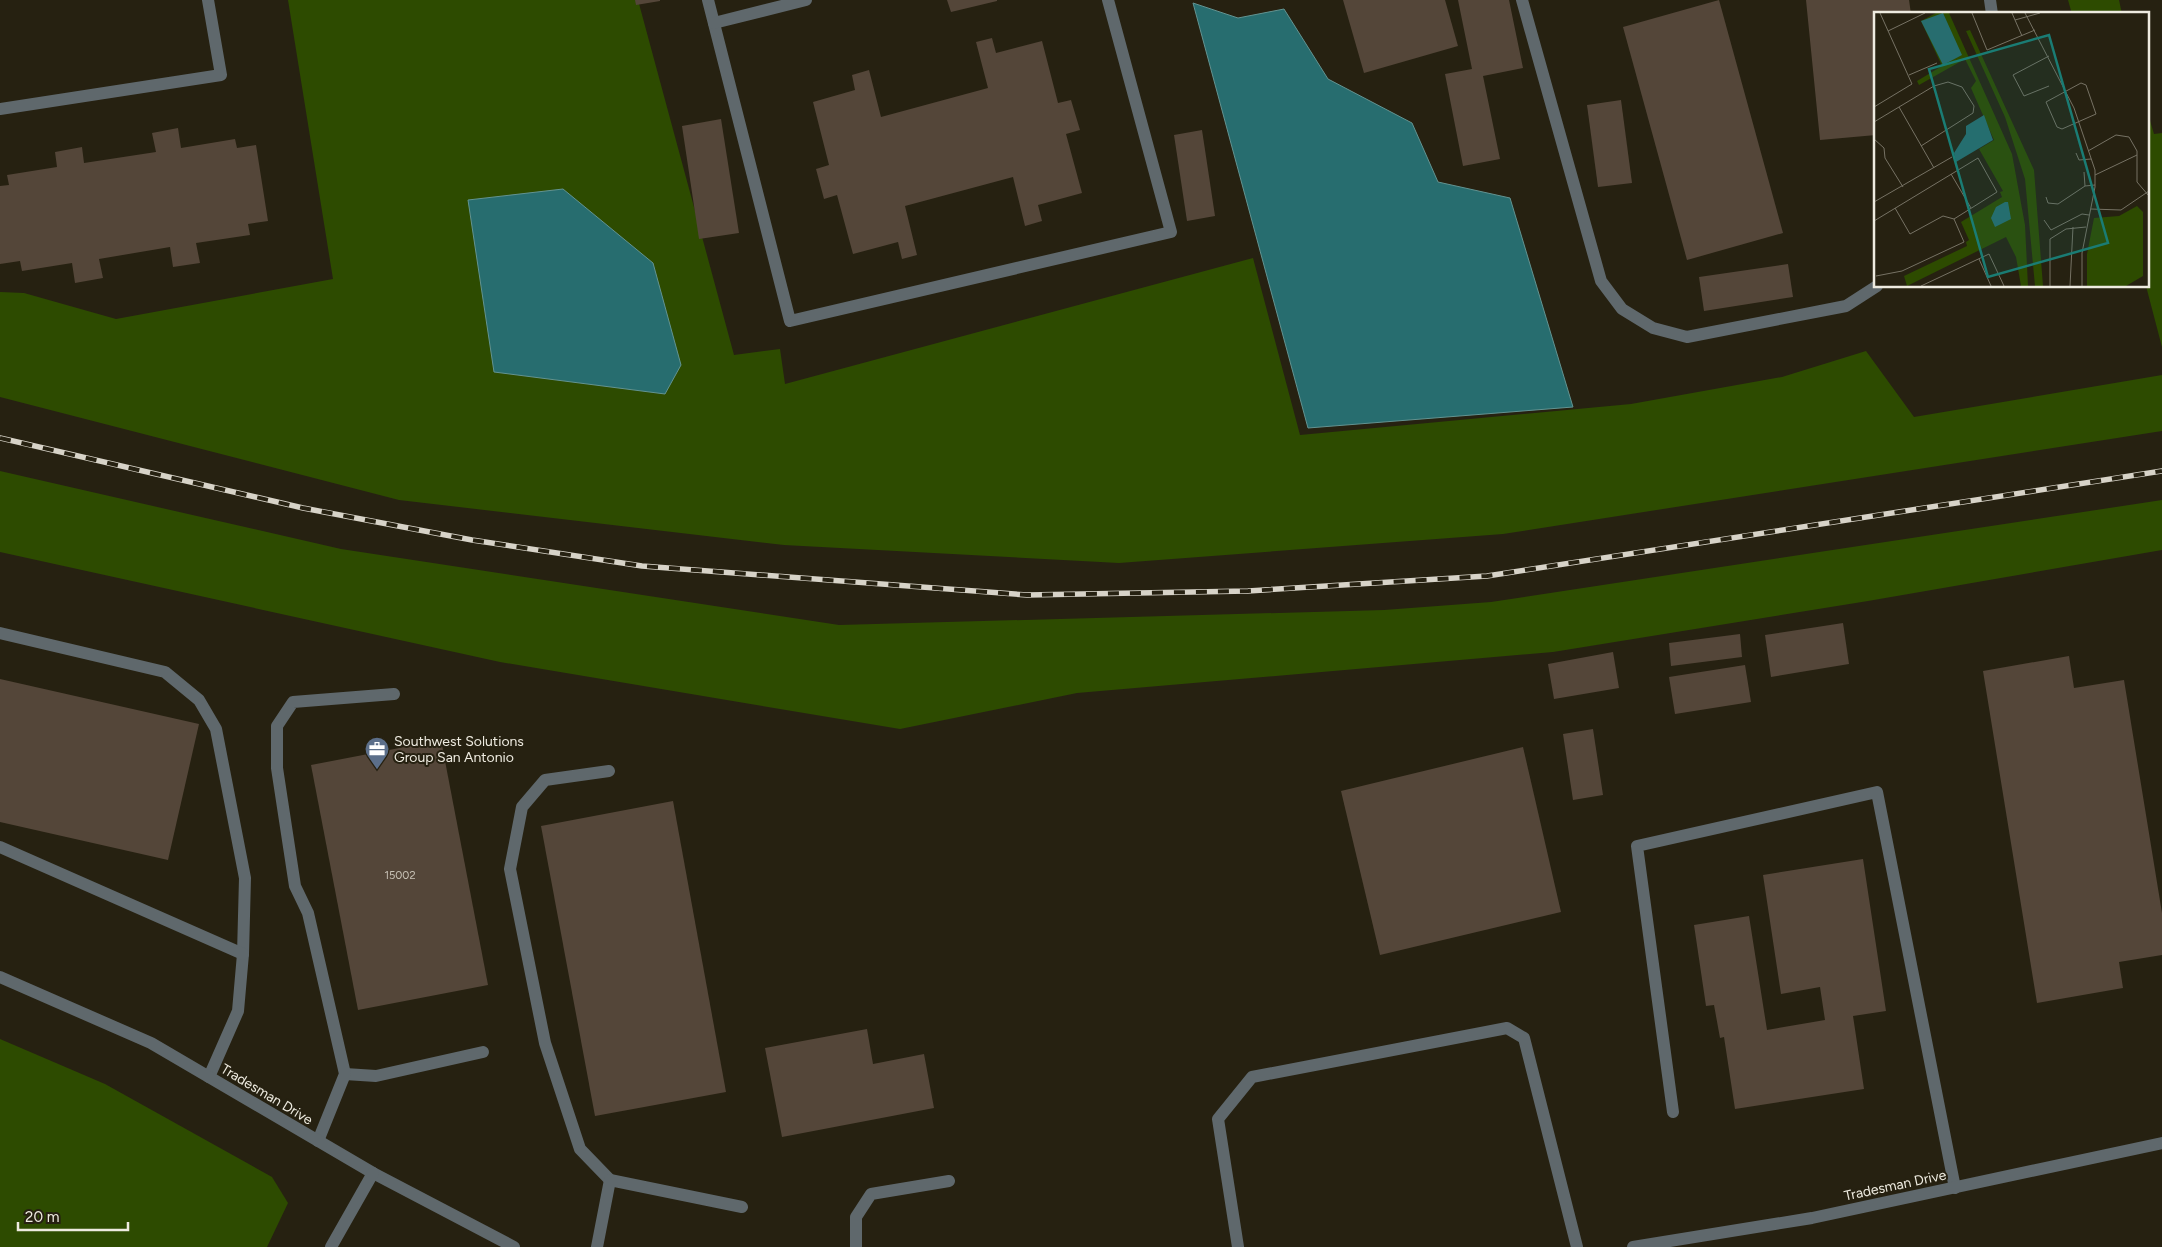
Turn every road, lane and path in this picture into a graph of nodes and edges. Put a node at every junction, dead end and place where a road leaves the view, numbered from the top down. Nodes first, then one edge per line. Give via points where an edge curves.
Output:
1 (208, 0) edge
2 (708, 0) edge
3 (806, 0) edge
4 (1108, 0) edge
5 (1522, 0) edge
6 (714, 23) junction
7 (0, 109) edge
8 (1874, 288) edge
9 (0, 632) edge
10 (394, 694) dead end
11 (609, 771) dead end
12 (0, 847) edge
13 (243, 954) junction
14 (0, 977) edge
15 (483, 1052) dead end
16 (345, 1074) junction
17 (209, 1077) junction
18 (1673, 1112) dead end
19 (318, 1141) junction
20 (2162, 1143) edge
21 (373, 1173) junction
22 (610, 1180) junction
23 (949, 1181) dead end
24 (1955, 1188) junction
25 (742, 1207) dead end
26 (331, 1247) edge
27 (514, 1247) edge
28 (597, 1247) edge
29 (856, 1247) edge
30 (1238, 1247) edge
31 (1577, 1247) edge
32 (1633, 1247) edge

1 - 7 street via 221,75
2 - 6 street
3 - 6 street
4 - 6 street via 1170,232 790,320
5 - 8 street via 1600,281 1622,309 1653,328 1686,337 1846,306
9 - 13 street via 165,672 199,700 216,729 245,878
10 - 16 street via 293,702 277,726 277,768 295,886 308,913
11 - 22 street via 545,780 522,807 510,869 545,1043 580,1149
12 - 13 street
13 - 17 street via 238,1011
14 - 17 street, Tradesman Drive via 150,1043
15 - 16 street via 376,1076
16 - 19 street
17 - 19 street, Tradesman Drive
18 - 24 street via 1637,846 1877,792
19 - 21 street, Tradesman Drive
20 - 24 street, Tradesman Drive
21 - 26 street
21 - 27 street, Tradesman Drive
22 - 25 street
22 - 28 street
23 - 29 street via 872,1194 856,1217
24 - 32 street, Tradesman Drive via 1812,1218
30 - 31 street via 1218,1119 1252,1077 1508,1028 1524,1038

